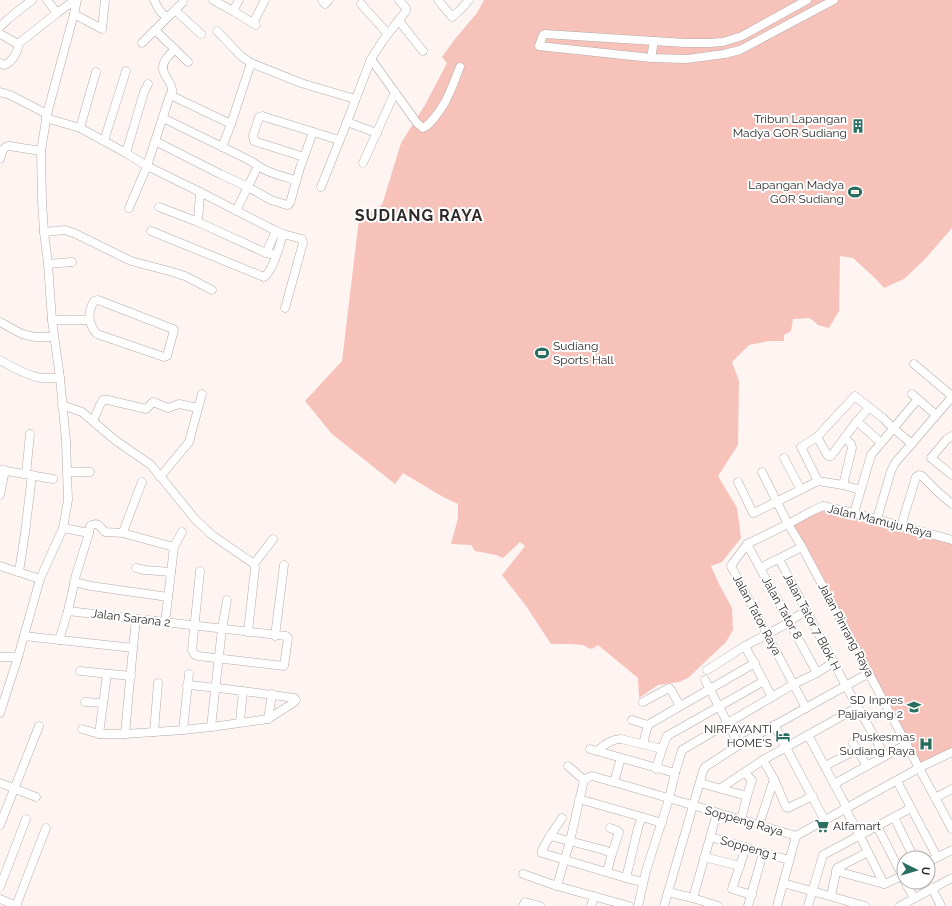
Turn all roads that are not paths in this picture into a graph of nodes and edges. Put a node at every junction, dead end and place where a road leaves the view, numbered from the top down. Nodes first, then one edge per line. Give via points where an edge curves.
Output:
1 (32, 0) edge
2 (47, 0) edge
3 (76, 0) edge
4 (105, 0) edge
5 (154, 0) edge
6 (213, 0) edge
7 (239, 0) edge
8 (265, 0) edge
9 (322, 0) edge
10 (329, 0) edge
11 (438, 0) edge
12 (469, 0) edge
13 (808, 0) edge
14 (834, 0) edge
15 (182, 2) dead end
16 (404, 2) edge
17 (361, 4) dead end
18 (176, 10) junction
19 (232, 12) junction
20 (57, 13) junction
21 (74, 14) junction
22 (167, 18) junction
23 (399, 21) junction
24 (0, 27) edge
25 (154, 30) junction
26 (217, 31) dead end
27 (0, 34) edge
28 (200, 34) dead end
29 (388, 34) junction
30 (654, 41) junction
31 (142, 43) dead end
32 (18, 44) junction
33 (175, 49) junction
34 (423, 51) dead end
35 (651, 58) junction
36 (370, 59) junction
37 (188, 62) dead end
38 (0, 63) edge
39 (251, 63) junction
40 (460, 67) dead end
41 (126, 71) dead end
42 (96, 72) dead end
43 (148, 84) dead end
44 (0, 92) edge
45 (172, 92) dead end
46 (395, 92) junction
47 (355, 99) junction
48 (46, 116) junction
49 (163, 118) junction
50 (347, 122) junction
51 (231, 124) junction
52 (80, 128) junction
53 (313, 132) junction
54 (377, 133) junction
55 (339, 140) junction
56 (104, 141) junction
57 (156, 141) junction
58 (222, 147) junction
59 (41, 151) junction
60 (126, 153) junction
61 (304, 157) junction
62 (0, 159) edge
63 (363, 163) dead end
64 (147, 166) junction
65 (258, 166) junction
66 (296, 180) junction
67 (248, 186) junction
68 (321, 187) dead end
69 (200, 192) junction
70 (159, 207) dead end
71 (129, 208) dead end
72 (236, 211) junction
73 (198, 222) junction
74 (151, 231) dead end
75 (44, 232) junction
76 (280, 233) junction
77 (266, 253) junction
78 (276, 255) junction
79 (72, 262) dead end
80 (48, 264) junction
81 (212, 290) dead end
82 (285, 308) dead end
83 (52, 320) junction
84 (89, 320) junction
85 (0, 322) edge
86 (54, 337) junction
87 (1, 363) edge
88 (914, 364) dead end
89 (60, 378) junction
90 (202, 394) dead end
91 (952, 396) edge
92 (62, 405) junction
93 (198, 408) junction
94 (869, 408) junction
95 (936, 415) junction
96 (94, 421) junction
97 (857, 421) junction
98 (893, 428) junction
99 (30, 434) dead end
100 (952, 436) edge
101 (817, 437) junction
102 (845, 438) junction
103 (881, 443) junction
104 (912, 444) junction
105 (784, 458) dead end
106 (2, 470) edge
107 (68, 472) junction
108 (90, 472) dead end
109 (762, 472) dead end
110 (29, 475) junction
111 (952, 475) edge
112 (160, 477) junction
113 (53, 479) dead end
114 (818, 481) junction
115 (142, 482) dead end
116 (738, 482) dead end
117 (843, 485) junction
118 (801, 490) junction
119 (860, 490) junction
120 (0, 495) edge
121 (777, 502) junction
122 (952, 504) edge
123 (854, 513) junction
124 (877, 519) junction
125 (788, 524) junction
126 (901, 526) junction
127 (63, 528) junction
128 (182, 532) dead end
129 (89, 533) junction
130 (124, 533) junction
131 (273, 539) dead end
132 (952, 540) edge
133 (747, 544) junction
134 (174, 547) junction
135 (802, 547) junction
136 (779, 559) junction
137 (254, 564) junction
138 (0, 566) edge
139 (284, 566) dead end
140 (136, 568) dead end
141 (760, 568) junction
142 (200, 570) dead end
143 (19, 572) junction
144 (171, 572) junction
145 (40, 580) junction
146 (74, 582) junction
147 (168, 597) junction
148 (226, 600) dead end
149 (68, 611) junction
150 (806, 611) junction
151 (136, 619) junction
152 (789, 621) junction
153 (165, 623) junction
154 (194, 625) junction
155 (222, 629) junction
156 (248, 632) junction
157 (767, 634) junction
158 (24, 636) junction
159 (274, 636) junction
160 (59, 640) junction
161 (745, 646) junction
162 (133, 648) junction
163 (0, 657) edge
164 (18, 657) junction
165 (219, 659) junction
166 (834, 662) junction
167 (755, 663) junction
168 (707, 670) dead end
169 (80, 671) dead end
170 (817, 673) junction
171 (868, 673) junction
172 (107, 674) junction
173 (189, 674) dead end
174 (131, 676) junction
175 (705, 680) dead end
176 (764, 680) junction
177 (158, 683) dead end
178 (794, 684) junction
179 (187, 685) junction
180 (846, 686) junction
181 (216, 687) junction
182 (710, 690) junction
183 (243, 691) junction
184 (272, 694) junction
185 (772, 697) junction
186 (84, 702) dead end
187 (644, 702) dead end
188 (103, 703) junction
189 (680, 706) junction
190 (720, 707) junction
191 (858, 707) junction
192 (806, 708) junction
193 (0, 713) edge
194 (268, 719) junction
195 (632, 720) dead end
196 (240, 722) junction
197 (728, 722) junction
198 (648, 725) junction
199 (774, 725) junction
200 (39, 726) dead end
201 (211, 727) junction
202 (82, 729) dead end
203 (183, 730) junction
204 (154, 732) junction
205 (99, 734) junction
206 (125, 734) junction
207 (808, 735) junction
208 (643, 744) junction
209 (907, 744) junction
210 (739, 745) junction
211 (786, 747) junction
212 (662, 749) junction
213 (952, 752) edge
214 (885, 756) junction
215 (621, 758) junction
216 (764, 760) junction
217 (568, 766) dead end
218 (825, 766) junction
219 (867, 766) junction
220 (656, 768) junction
221 (919, 768) junction
222 (675, 773) junction
223 (745, 773) junction
224 (774, 779) junction
225 (584, 780) junction
226 (897, 781) junction
227 (614, 782) junction
228 (700, 782) junction
229 (0, 783) edge
230 (834, 784) junction
231 (722, 788) junction
232 (14, 789) junction
233 (952, 789) edge
234 (747, 796) junction
235 (812, 796) junction
236 (36, 797) dead end
237 (669, 798) junction
238 (935, 798) junction
239 (579, 799) junction
240 (692, 805) junction
241 (845, 808) junction
242 (911, 808) junction
243 (717, 813) junction
244 (642, 817) junction
245 (894, 817) junction
246 (562, 818) dead end
247 (26, 819) dead end
248 (824, 819) junction
249 (741, 820) junction
250 (662, 823) junction
251 (0, 825) edge
252 (759, 825) junction
253 (876, 826) junction
254 (46, 828) dead end
255 (610, 828) dead end
256 (952, 829) edge
257 (550, 836) junction
258 (796, 836) junction
259 (860, 836) junction
260 (710, 837) junction
261 (570, 841) junction
262 (746, 848) junction
263 (910, 850) edge
264 (952, 850) edge
265 (868, 852) junction
266 (763, 853) junction
267 (612, 854) junction
268 (704, 857) junction
269 (937, 857) joint
270 (565, 860) junction
271 (789, 860) junction
272 (896, 863) edge
273 (740, 866) junction
274 (836, 871) junction
275 (606, 872) junction
276 (523, 874) dead end
277 (626, 878) junction
278 (952, 878) edge
279 (896, 880) edge
280 (643, 882) junction
281 (783, 882) junction
282 (884, 884) junction
283 (0, 886) edge
284 (557, 886) junction
285 (936, 886) edge
286 (910, 890) edge
287 (928, 890) edge
288 (933, 890) edge
289 (812, 891) junction
290 (668, 892) junction
291 (752, 895) junction
292 (594, 896) junction
293 (831, 896) junction
294 (693, 898) junction
295 (914, 898) junction
296 (0, 900) edge
297 (17, 906) edge
298 (523, 906) edge
299 (540, 906) edge
300 (591, 906) edge
301 (629, 906) edge
302 (638, 906) edge
303 (664, 906) edge
304 (718, 906) edge
305 (748, 906) edge
306 (777, 906) edge
307 (808, 906) edge
308 (865, 906) edge
309 (900, 906) edge
310 (941, 906) edge

1 - 24 street
2 - 20 street
3 - 20 street
3 - 21 street
4 - 21 street via 102,29
5 - 22 street
6 - 19 street
7 - 19 street
8 - 19 street via 254,24
9 - 10 street via 325,4
11 - 12 street via 452,17
13 - 30 street via 742,36 723,42 709,44
14 - 35 street via 740,50 687,59
15 - 18 street
16 - 23 street via 406,11
17 - 29 street
18 - 22 street
18 - 28 street
20 - 32 street
21 - 48 street
22 - 25 street
23 - 29 street
23 - 34 street
25 - 31 street
25 - 33 street
26 - 39 street
27 - 32 street
29 - 36 street
30 - 35 street
30 - 35 street via 546,34 543,35 539,46
32 - 38 street via 17,52 7,64
33 - 37 street
33 - 45 street via 164,64 164,74 172,87
36 - 46 street
36 - 47 street
39 - 47 street via 301,83
39 - 51 street
40 - 46 street via 448,97 426,128 417,123
41 - 56 street
42 - 52 street
43 - 60 street
44 - 48 street
46 - 54 street
47 - 50 street
48 - 52 street
48 - 59 street
49 - 51 street via 170,95
49 - 57 street
49 - 58 street
50 - 54 street
50 - 55 street
51 - 58 street
52 - 56 street
53 - 55 street
53 - 61 street
53 - 61 street via 261,116 259,119 253,136 255,142
54 - 63 street
55 - 68 street
56 - 60 street
57 - 64 street
57 - 67 street
58 - 65 street
59 - 62 street via 9,146 3,149
59 - 75 street
60 - 64 street
61 - 66 street
64 - 69 street
64 - 71 street
65 - 66 street
65 - 67 street
66 - 67 street via 288,205 271,200
67 - 72 street
69 - 72 street
69 - 73 street
70 - 73 street
72 - 76 street
73 - 77 street
74 - 78 street via 264,277
75 - 80 street
75 - 81 street via 65,230 74,233 131,261 169,270
76 - 77 street
76 - 78 street
76 - 82 street via 302,239 303,243
77 - 78 street
79 - 80 street
80 - 83 street
83 - 84 street
83 - 86 street
84 - 84 street via 97,334 167,356 173,329 98,300 92,305
85 - 86 street via 22,334
86 - 89 street
87 - 89 street via 29,375
88 - 91 street
89 - 92 street
90 - 93 street
91 - 95 street
92 - 96 street via 82,412
92 - 107 street
93 - 96 street via 179,404 168,408 153,402 146,409 103,400
93 - 112 street via 189,442
94 - 97 street
94 - 98 street
94 - 101 street via 854,396
95 - 98 street via 915,396
95 - 104 street
96 - 112 street via 115,440 151,465
97 - 102 street
97 - 103 street
98 - 103 street
98 - 104 street
99 - 110 street
100 - 111 street via 931,458
101 - 102 street via 828,456 831,456
101 - 114 street via 801,448
102 - 117 street via 852,448
103 - 119 street via 871,455
104 - 124 street via 893,465
105 - 118 street
106 - 110 street
106 - 120 street
107 - 108 street
107 - 127 street via 68,500
109 - 121 street, Jalan Pinrang Raya
110 - 113 street
110 - 143 street
112 - 137 street via 212,535
114 - 117 street
114 - 118 street
115 - 130 street
116 - 121 street via 752,512
117 - 119 street
118 - 121 street
119 - 123 street
121 - 125 street, Jalan Pinrang Raya
122 - 126 street via 919,476 916,478
123 - 124 street, Jalan Mamuju Raya
123 - 125 street, Jalan Mamuju Raya via 823,506
124 - 126 street, Jalan Mamuju Raya
125 - 133 street, Jalan Tator Raya
125 - 135 street, Jalan Pinrang Raya
126 - 132 street, Jalan Mamuju Raya
127 - 129 street
127 - 145 street
128 - 134 street
129 - 130 street via 90,526 95,525 101,526 105,532
129 - 146 street
130 - 134 street
131 - 137 street
133 - 141 street, Jalan Tator 8
133 - 157 street, Jalan Tator Raya via 731,566
134 - 144 street
135 - 136 street
135 - 171 street, Jalan Pinrang Raya
136 - 141 street
136 - 150 street, Jalan Tator 7 Blok H
137 - 156 street
138 - 143 street
139 - 159 street
140 - 144 street
141 - 152 street, Jalan Tator 8
142 - 154 street
143 - 145 street
144 - 147 street
145 - 158 street
146 - 147 street
146 - 149 street
147 - 153 street
148 - 155 street
149 - 151 street, Jalan Sarana 2
149 - 160 street
150 - 152 street
150 - 166 street, Jalan Tator 7 Blok H
151 - 153 street, Jalan Sarana 2
151 - 162 street
152 - 157 street
152 - 170 street, Jalan Tator 8
153 - 154 street, Jalan Sarana 2
154 - 155 street, Jalan Sarana 2
154 - 165 street via 192,650 195,655
155 - 156 street, Jalan Sarana 2
155 - 165 street
156 - 159 street, Jalan Sarana 2
157 - 161 street
157 - 178 street, Jalan Tator Raya
158 - 160 street
158 - 164 street
159 - 165 street, Jalan Sarana 2 via 288,638 284,666
160 - 162 street
161 - 167 street
161 - 168 street
162 - 174 street
163 - 164 street
164 - 193 street
165 - 181 street
166 - 170 street
166 - 180 street, Jalan Tator 7 Blok H
167 - 176 street
167 - 182 street
169 - 172 street
170 - 178 street
171 - 180 street
171 - 209 street, Jalan Pinrang Raya
172 - 174 street
172 - 188 street
173 - 179 street
174 - 206 street
175 - 182 street
176 - 185 street
176 - 190 street
177 - 204 street
178 - 185 street
178 - 192 street, Jalan Tator Raya
179 - 181 street
179 - 203 street
180 - 191 street, Jalan Tator 7 Blok H
180 - 192 street
181 - 183 street
181 - 201 street
182 - 189 street
182 - 190 street
183 - 184 street
183 - 196 street
184 - 194 street
184 - 194 street via 296,700
185 - 197 street
186 - 188 street
187 - 189 street via 668,688
188 - 205 street
189 - 198 street
190 - 197 street
190 - 212 street via 667,736
191 - 207 street
191 - 214 street, Jalan Tator 7 Blok H
192 - 199 street
194 - 196 street
195 - 198 street
196 - 201 street
197 - 210 street
197 - 222 street via 682,750
198 - 208 street
199 - 210 street
199 - 211 street
200 - 232 street
201 - 203 street
202 - 205 street
203 - 204 street
204 - 206 street
205 - 206 street
207 - 211 street
207 - 218 street
208 - 212 street
208 - 215 street via 616,739 593,750
209 - 214 street
209 - 221 street, Jalan Pinrang Raya
210 - 228 street via 705,766
211 - 216 street
211 - 235 street
212 - 220 street
213 - 221 street
214 - 219 street
215 - 220 street
215 - 227 street
216 - 223 street
216 - 224 street
217 - 225 street
218 - 219 street via 855,746
218 - 230 street
219 - 230 street
220 - 222 street
221 - 226 street
221 - 238 street, Jalan Pinrang Raya
222 - 237 street
223 - 231 street
223 - 234 street via 752,780
224 - 235 street via 787,808
224 - 252 street
225 - 227 street, Soppeng Raya via 592,776
225 - 239 street
226 - 241 street
226 - 242 street
227 - 237 street, Soppeng Raya
228 - 231 street
228 - 240 street
229 - 232 street
230 - 241 street
231 - 234 street
232 - 236 street
232 - 251 street
233 - 238 street
234 - 249 street
235 - 248 street
237 - 240 street, Soppeng Raya
237 - 250 street
238 - 256 street, Jalan Pinrang Raya
239 - 244 street
239 - 261 street
240 - 243 street, Soppeng Raya
240 - 290 street
241 - 248 street
241 - 259 street
242 - 245 street
242 - 269 street
243 - 249 street, Soppeng Raya
243 - 260 street
244 - 250 street
244 - 277 street
245 - 253 street
245 - 263 street
246 - 257 street
247 - 283 street
248 - 258 street
249 - 252 street, Soppeng Raya
250 - 280 street
252 - 258 street, Soppeng Raya
253 - 259 street
253 - 272 street
254 - 297 street
255 - 267 street via 618,831
257 - 261 street
257 - 270 street via 542,853
258 - 271 street
259 - 265 street
259 - 289 street via 823,855
260 - 262 street, Soppeng 1
260 - 268 street
261 - 267 street
261 - 270 street
262 - 266 street, Soppeng 1
262 - 273 street
264 - 269 street
265 - 274 street via 837,868
265 - 282 street
266 - 271 street, Soppeng 1
266 - 291 street
267 - 275 street
268 - 273 street
268 - 294 street
270 - 275 street
270 - 284 street
271 - 281 street
273 - 291 street via 732,888
274 - 282 street
274 - 293 street
275 - 277 street
276 - 284 street
277 - 280 street
278 - 285 street
279 - 282 street
280 - 302 street
281 - 289 street
281 - 306 street
284 - 292 street
286 - 295 street
287 - 295 street
288 - 310 street
289 - 293 street
289 - 307 street
290 - 294 street
290 - 303 street
291 - 305 street
292 - 300 street
292 - 301 street
293 - 308 street
294 - 304 street
295 - 309 street
296 - 297 street
298 - 299 street via 525,902

